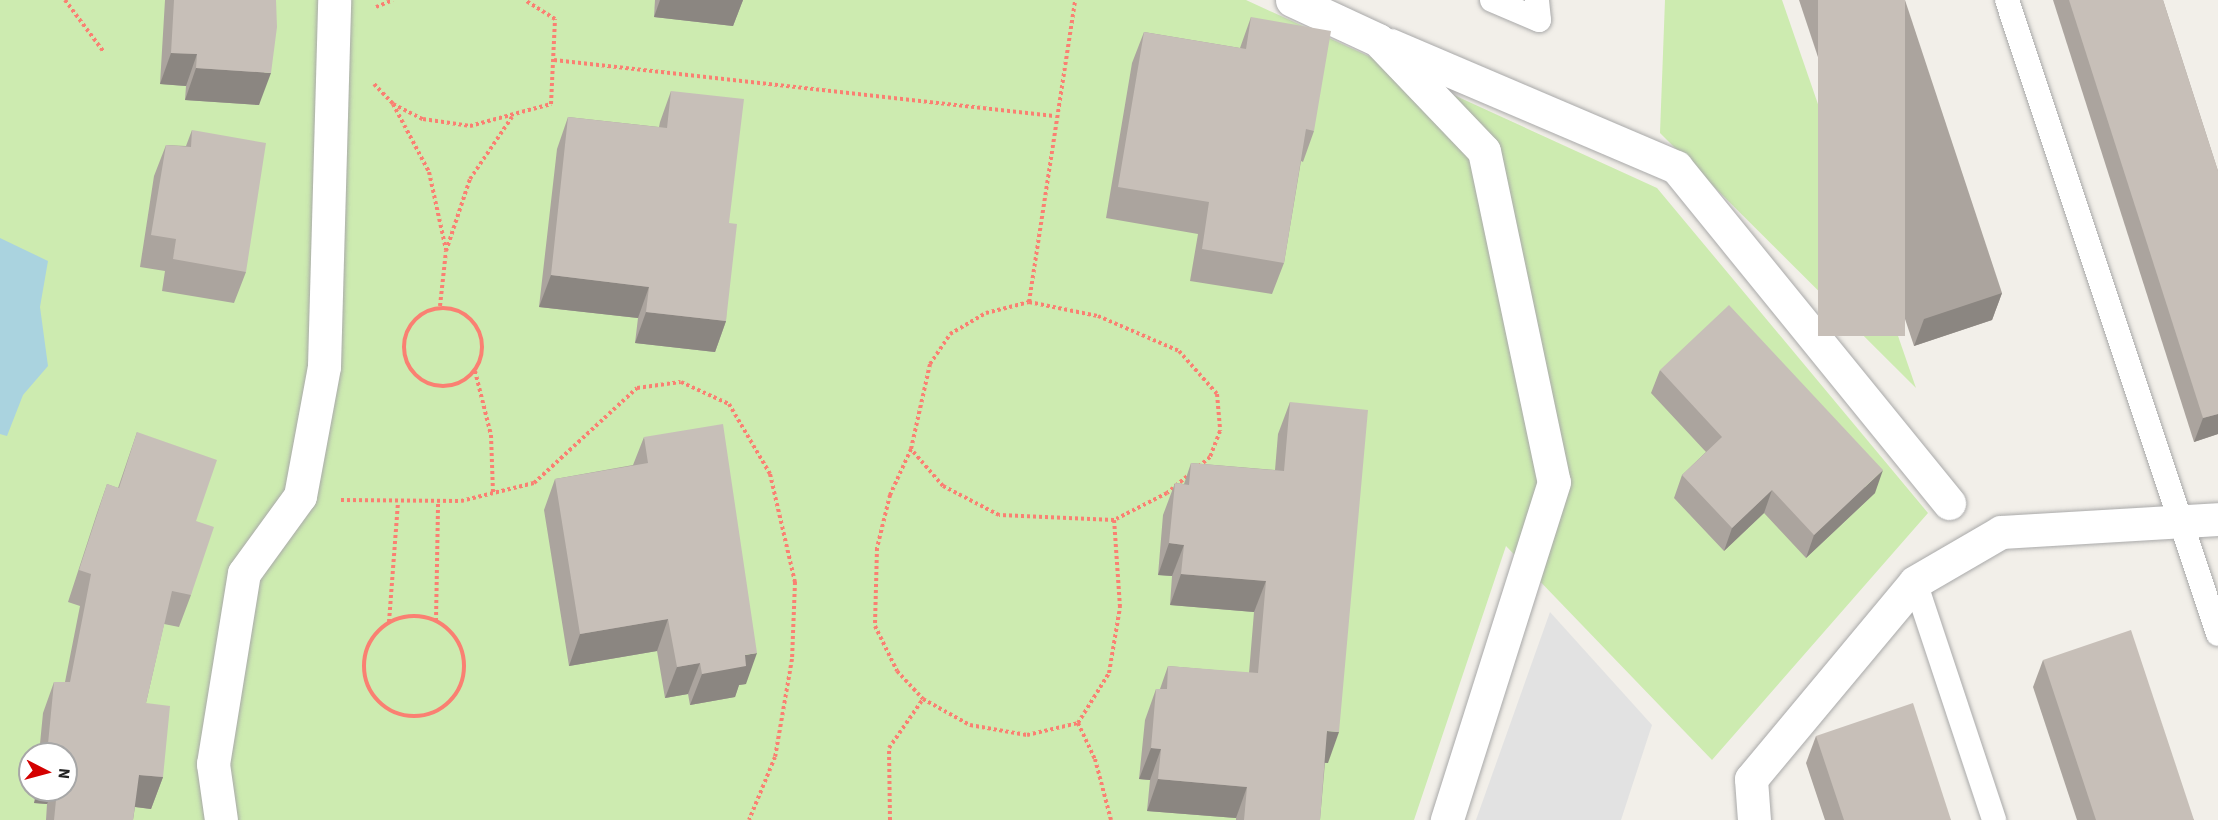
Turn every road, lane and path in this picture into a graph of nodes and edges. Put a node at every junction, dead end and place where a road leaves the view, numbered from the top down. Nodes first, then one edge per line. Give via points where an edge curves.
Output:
1 (65, 0) edge
2 (334, 0) edge
3 (393, 0) edge
4 (525, 0) edge
5 (1074, 0) edge
6 (1292, 0) edge
7 (1492, 0) edge
8 (1537, 0) edge
9 (2007, 0) edge
10 (374, 18) dead end
11 (1378, 40) junction
12 (103, 51) dead end
13 (554, 60) junction
14 (372, 72) dead end
15 (393, 104) junction
16 (1054, 116) junction
17 (513, 117) junction
18 (446, 251) junction
19 (1029, 302) junction
20 (440, 306) junction
21 (475, 371) junction
22 (911, 449) junction
23 (493, 493) junction
24 (300, 496) junction
25 (398, 502) junction
26 (438, 502) junction
27 (1949, 503) dead end
28 (2180, 518) junction
29 (2218, 519) edge
30 (1114, 520) junction
31 (1915, 582) junction
32 (436, 621) junction
33 (389, 622) junction
34 (2218, 634) edge
35 (923, 699) junction
36 (1078, 723) junction
37 (221, 820) edge
38 (749, 820) edge
39 (890, 820) edge
40 (1111, 820) edge
41 (1447, 820) edge
42 (1754, 820) edge
43 (1994, 820) edge

1 - 12 path
2 - 24 street via 324,366
3 - 10 path via 375,7
4 - 13 path via 555,19
5 - 16 path
6 - 11 street
7 - 8 lane via 1539,20
9 - 28 lane
11 - 27 street via 1676,167
11 - 41 street via 1484,150 1554,482
13 - 16 path
13 - 17 path via 551,104
14 - 15 path via 372,82
15 - 17 path via 423,119 470,126
15 - 18 path via 429,172
16 - 19 path
17 - 18 path via 470,180
18 - 20 path
19 - 22 path via 986,313 950,334 930,364
19 - 30 path via 1063,306 1137,330 1179,351 1217,393 1220,431 1210,457 1167,493
20 - 21 path via 462,311 478,327 483,350
20 - 21 path via 418,314 405,333 404,356 414,376 434,387 457,385
21 - 23 path via 491,435
22 - 30 path via 943,486 999,515
22 - 35 path via 890,495 877,548 875,626 897,670
23 - 26 path
23 - 38 path via 534,483 637,388 681,382 729,404 770,474 795,582 792,659 775,757
24 - 25 path
24 - 37 street via 244,573 213,764
25 - 26 path
25 - 33 path
26 - 32 path
28 - 29 street
28 - 31 street via 2001,532
28 - 34 lane
30 - 36 path via 1120,607 1109,673
31 - 42 street via 1751,779
31 - 43 lane
32 - 33 path via 413,616
32 - 33 path via 456,638 464,664 459,690 441,710 415,718 389,711 370,692 363,666 370,641
35 - 36 path via 970,725 1027,735
35 - 39 path via 889,748
36 - 40 path via 1095,759

